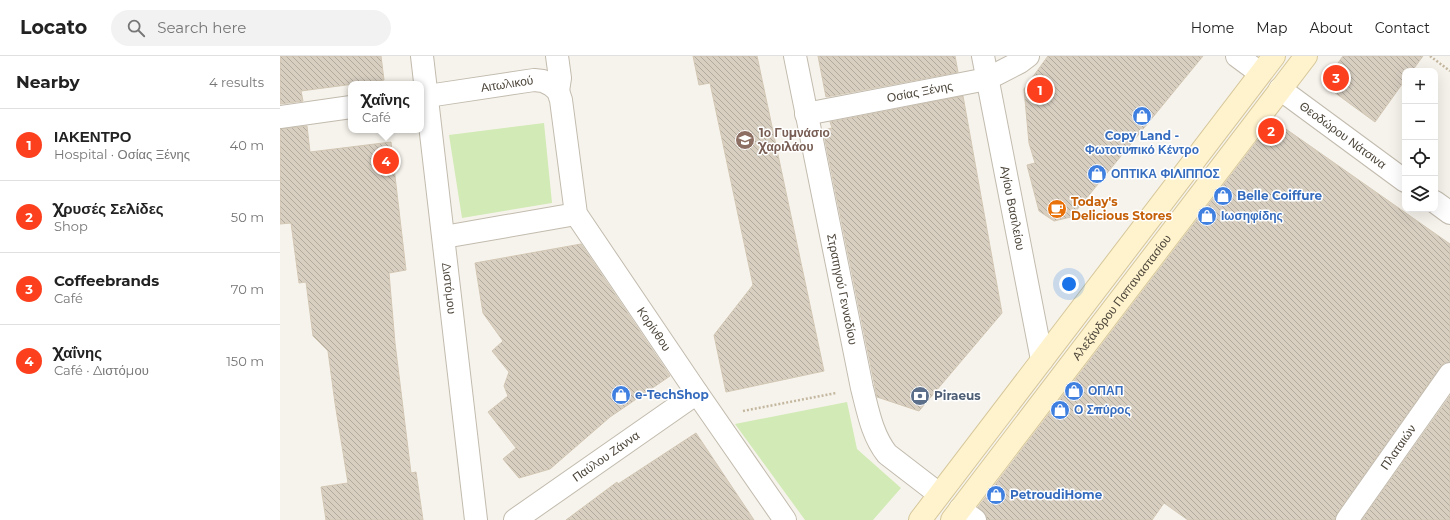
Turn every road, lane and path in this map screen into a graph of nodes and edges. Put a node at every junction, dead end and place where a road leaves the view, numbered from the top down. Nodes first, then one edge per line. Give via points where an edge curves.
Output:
1 (422, 56) edge
2 (558, 56) edge
3 (795, 56) edge
4 (983, 56) edge
5 (1028, 56) edge
6 (1237, 56) edge
7 (1274, 56) edge
8 (1306, 56) edge
9 (1430, 56) edge
10 (1450, 71) edge
11 (1260, 73) junction
12 (987, 79) junction
13 (423, 81) edge
14 (1280, 89) junction
15 (558, 91) junction
16 (424, 97) edge
17 (348, 107) edge
18 (806, 114) junction
19 (280, 117) edge
20 (1402, 179) edge
21 (1438, 204) edge
22 (1450, 212) edge
23 (576, 214) junction
24 (444, 237) junction
25 (1042, 360) junction
26 (1450, 374) edge
27 (862, 388) junction
28 (697, 393) junction
29 (713, 416) junction
30 (939, 494) junction
31 (962, 516) edge
32 (476, 520) edge
33 (515, 520) edge
34 (785, 520) edge
35 (920, 520) edge
36 (1347, 520) edge

1 - 13 street, Διστόμου
2 - 15 street
3 - 18 street, Στρατηγού Γενναδίου
4 - 12 street, Αγίου Βασιλείου
5 - 12 street, Οσίας Ξένης
6 - 11 street
7 - 11 main road
8 - 14 main road, Αλεξάνδρου Παπαναστασίου
9 - 10 path
11 - 25 main road
12 - 18 street, Οσίας Ξένης
12 - 25 street, Αγίου Βασιλείου
14 - 20 street, Θεοδώρου Νάτσινα
14 - 31 main road, Αλεξάνδρου Παπαναστασίου
15 - 16 street, Αιτωλικού via 543,81 534,80
15 - 23 street, Κορίνθου
16 - 24 street, Διστόμου
17 - 19 street
18 - 27 street, Στρατηγού Γενναδίου
21 - 22 street
23 - 24 street
23 - 28 street, Κορίνθου
24 - 32 street, Διστόμου
25 - 30 main road
26 - 36 street, Πλαταιών
27 - 29 path
27 - 30 street, Στρατηγού Γενναδίου via 874,433 887,454
28 - 29 street, Κορίνθου
28 - 33 street, Παύλου Ζάννα
29 - 34 street, Κορίνθου
30 - 35 main road

